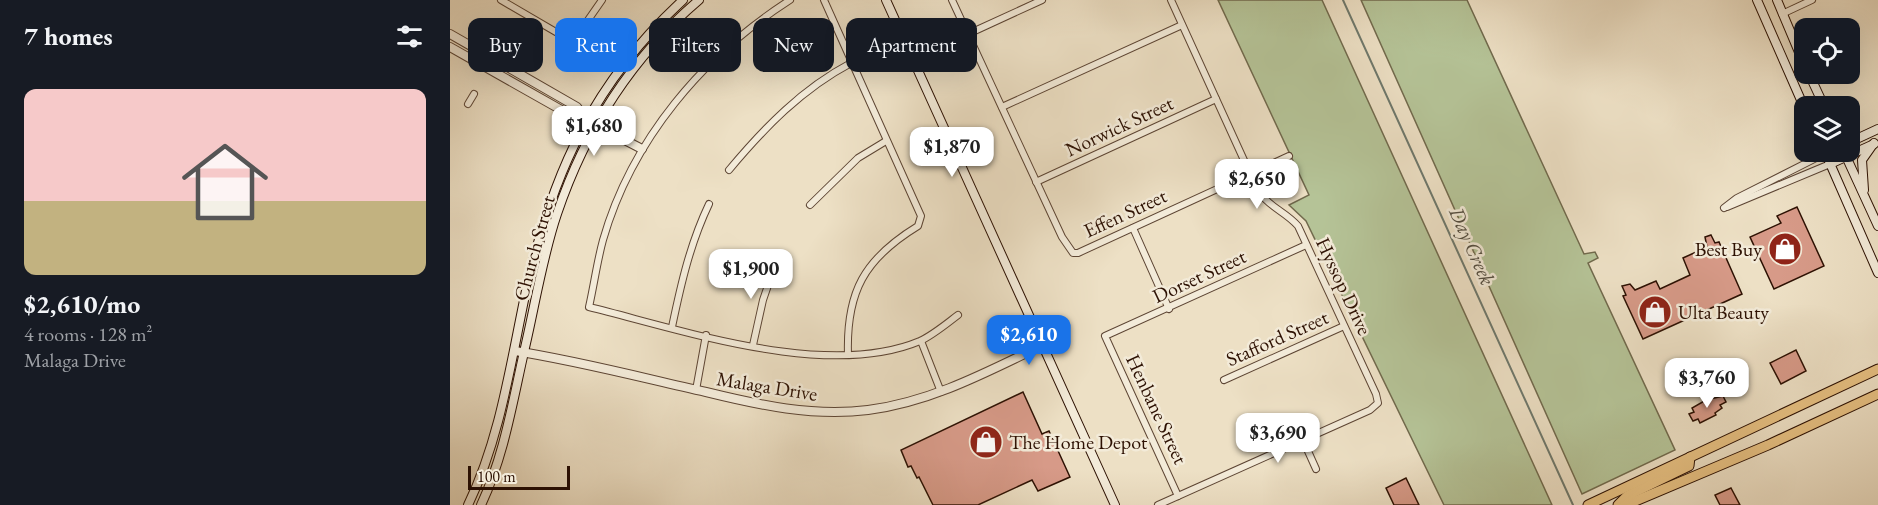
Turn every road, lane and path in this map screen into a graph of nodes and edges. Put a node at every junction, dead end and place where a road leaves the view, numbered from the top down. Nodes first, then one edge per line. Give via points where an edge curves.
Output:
1 (501, 0) edge
2 (602, 0) edge
3 (683, 0) edge
4 (699, 0) edge
5 (790, 0) edge
6 (824, 0) edge
7 (886, 0) edge
8 (952, 0) edge
9 (1042, 0) edge
10 (1171, 0) edge
11 (1757, 0) edge
12 (1777, 0) edge
13 (1812, 0) edge
14 (1782, 14) junction
15 (960, 18) edge
16 (1182, 25) junction
17 (977, 30) edge
18 (450, 34) edge
19 (1794, 41) edge
20 (450, 48) edge
21 (846, 51) edge
22 (977, 53) edge
23 (846, 66) edge
24 (855, 72) edge
25 (474, 94) dead end
26 (1799, 96) edge
27 (1216, 99) junction
28 (468, 104) dead end
29 (1002, 107) junction
30 (586, 120) junction
31 (596, 125) junction
32 (1878, 129) edge
33 (1860, 137) edge
34 (886, 141) junction
35 (1876, 142) edge
36 (1860, 148) edge
37 (642, 149) junction
38 (1289, 156) dead end
39 (1807, 162) edge
40 (1833, 162) edge
41 (1849, 162) edge
42 (1830, 164) junction
43 (729, 170) dead end
44 (1250, 174) junction
45 (1036, 182) junction
46 (1864, 196) junction
47 (709, 204) dead end
48 (810, 205) dead end
49 (1878, 226) edge
50 (1133, 228) junction
51 (1306, 245) junction
52 (776, 262) dead end
53 (1878, 273) edge
54 (1169, 309) junction
55 (958, 315) dead end
56 (1344, 326) junction
57 (672, 327) junction
58 (706, 336) junction
59 (1105, 336) joint
60 (921, 341) junction
61 (753, 345) junction
62 (1043, 345) junction
63 (515, 351) junction
64 (524, 352) junction
65 (848, 355) junction
66 (1878, 369) edge
67 (1224, 380) dead end
68 (696, 390) junction
69 (941, 392) junction
70 (1878, 394) edge
71 (1303, 440) junction
72 (1689, 457) junction
73 (1316, 469) dead end
74 (1178, 496) junction
75 (468, 505) edge
76 (481, 505) edge
77 (1115, 505) edge
78 (1158, 505) edge
79 (1588, 505) edge
80 (1618, 505) edge
81 (1626, 505) edge

1 - 2 street via 561,35 572,37
3 - 30 main road, Church Street via 635,51
4 - 31 main road, Church Street via 643,57
5 - 37 street via 733,41 700,73
6 - 21 street
7 - 62 main road
8 - 15 street
9 - 17 street
10 - 16 street, Hyssop Drive
11 - 26 main road
12 - 14 main road
13 - 14 street
14 - 19 main road
16 - 27 street, Hyssop Drive
16 - 29 street
18 - 30 street via 577,107
20 - 30 street via 572,116
22 - 29 street
23 - 43 street via 787,107
24 - 34 street
25 - 28 street
27 - 44 street, Hyssop Drive
27 - 45 street, Norwick Street
29 - 45 street
30 - 31 street
30 - 63 main road, Church Street via 546,210
31 - 37 street
31 - 64 main road, Church Street via 556,216
32 - 33 main road
34 - 48 street via 858,158
34 - 65 street via 919,209 920,222 888,245 862,279 852,306
35 - 36 main road
35 - 46 main road via 1862,160
37 - 57 street via 611,215 589,307
38 - 44 street, Effen Street
39 - 42 street via 1724,208
40 - 42 main road
41 - 46 main road
42 - 53 main road
44 - 50 street, Effen Street
44 - 51 street, Hyssop Drive via 1265,201 1293,220
45 - 50 street, Effen Street via 1072,253
46 - 49 main road
47 - 57 street via 684,268
50 - 54 street
51 - 54 street, Dorset Street
51 - 56 street, Hyssop Drive
52 - 61 street
54 - 59 street, Dorset Street
55 - 60 street
56 - 67 street, Stafford Street
56 - 71 street, Hyssop Drive via 1378,403
57 - 58 street
58 - 61 street
58 - 68 street
59 - 74 street, Henbane Street
60 - 65 street
60 - 69 street
61 - 65 street via 796,353
62 - 69 street, Malaga Drive
62 - 77 main road
63 - 64 street, Malaga Drive
63 - 75 main road, Church Street via 494,441
64 - 68 street, Malaga Drive
64 - 76 main road, Church Street via 503,449
66 - 72 main road
68 - 69 street, Malaga Drive via 770,407 820,412 868,410
70 - 81 main road
71 - 73 street
71 - 74 street
72 - 79 main road
72 - 80 main road via 1689,466 1627,496
74 - 78 street

